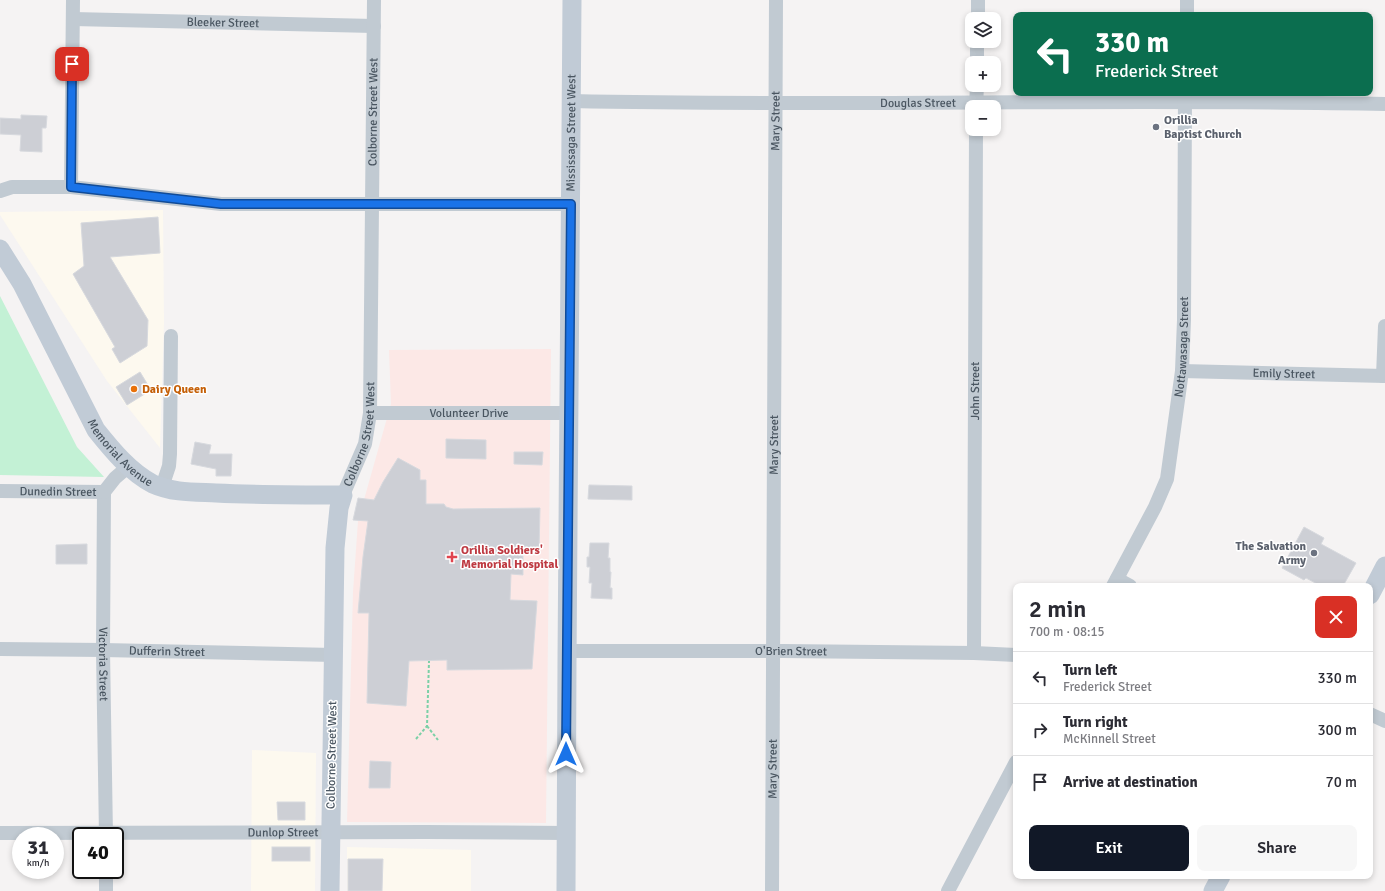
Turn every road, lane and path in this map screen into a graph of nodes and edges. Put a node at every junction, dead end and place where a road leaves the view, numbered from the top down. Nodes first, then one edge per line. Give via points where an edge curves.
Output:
1 (73, 0) edge
2 (374, 0) edge
3 (572, 0) edge
4 (776, 0) edge
5 (978, 0) edge
6 (1187, 0) edge
7 (978, 12) edge
8 (1187, 12) edge
9 (73, 19) junction
10 (374, 26) junction
11 (1185, 98) edge
12 (572, 101) junction
13 (776, 103) junction
14 (1001, 104) edge
15 (1385, 104) edge
16 (965, 105) edge
17 (976, 136) edge
18 (71, 187) junction
19 (0, 191) edge
20 (372, 203) junction
21 (571, 204) junction
22 (0, 249) edge
23 (1385, 326) edge
24 (171, 336) dead end
25 (1182, 371) junction
26 (1384, 376) edge
27 (370, 413) junction
28 (569, 413) junction
29 (129, 466) junction
30 (162, 487) junction
31 (0, 491) edge
32 (104, 492) junction
33 (343, 495) junction
34 (1385, 566) edge
35 (1115, 582) edge
36 (1373, 589) edge
37 (0, 649) edge
38 (103, 650) junction
39 (567, 651) junction
40 (774, 651) junction
41 (974, 653) junction
42 (334, 655) junction
43 (1013, 655) edge
44 (429, 661) dead end
45 (1373, 715) edge
46 (1385, 721) edge
47 (427, 726) junction
48 (416, 739) dead end
49 (438, 740) dead end
50 (1013, 768) edge
51 (106, 827) edge
52 (331, 832) junction
53 (0, 833) edge
54 (566, 833) junction
55 (72, 834) edge
56 (124, 834) edge
57 (106, 879) edge
58 (1219, 879) edge
59 (106, 891) edge
60 (330, 891) edge
61 (566, 891) edge
62 (772, 891) edge
63 (948, 891) edge
64 (1213, 891) edge

1 - 9 street
2 - 10 street, Colborne Street West
3 - 12 main road, Mississaga Street West
4 - 13 street, Mary Street
5 - 7 street
6 - 8 street
9 - 10 street, Bleeker Street
9 - 18 street
10 - 20 street, Colborne Street West
11 - 14 street, Douglas Street
11 - 15 street, Douglas Street
11 - 25 street, Nottawasaga Street
12 - 13 street, Douglas Street
12 - 21 main road, Mississaga Street West
13 - 16 street, Douglas Street
13 - 40 street, Mary Street
17 - 41 street, John Street
18 - 19 street via 12,187
18 - 20 street via 221,204
20 - 21 street
20 - 27 street, Colborne Street West
21 - 28 main road, Mississaga Street West
22 - 29 main road, Memorial Avenue via 22,284 96,430
23 - 26 street
24 - 30 street via 170,454
25 - 26 street, Emily Street
25 - 35 street, Nottawasaga Street via 1167,479
27 - 28 street, Volunteer Drive
27 - 33 street, Colborne Street West via 365,444
28 - 39 main road, Mississaga Street West
29 - 30 main road, Memorial Avenue via 142,477
29 - 32 street, Dunedin Street
30 - 33 main road, Memorial Avenue via 179,492
31 - 32 street, Dunedin Street
32 - 38 street, Victoria Street
33 - 42 main road, Colborne Street West via 335,541
34 - 36 main road
37 - 38 street, Dufferin Street
38 - 42 street, Dufferin Street
38 - 51 street, Victoria Street
39 - 40 street, O'Brien Street
39 - 54 main road, Mississaga Street West
40 - 41 street, O'Brien Street
40 - 62 street, Mary Street
41 - 43 street, O'Brien Street
42 - 52 main road, Colborne Street West
44 - 47 path
45 - 46 street
47 - 48 path
47 - 49 path
50 - 63 street
52 - 54 street, Dunlop Street
52 - 56 street, Dunlop Street
52 - 60 main road, Colborne Street West
53 - 55 street, Dunlop Street
54 - 61 main road, Mississaga Street West
57 - 59 street
58 - 64 main road

